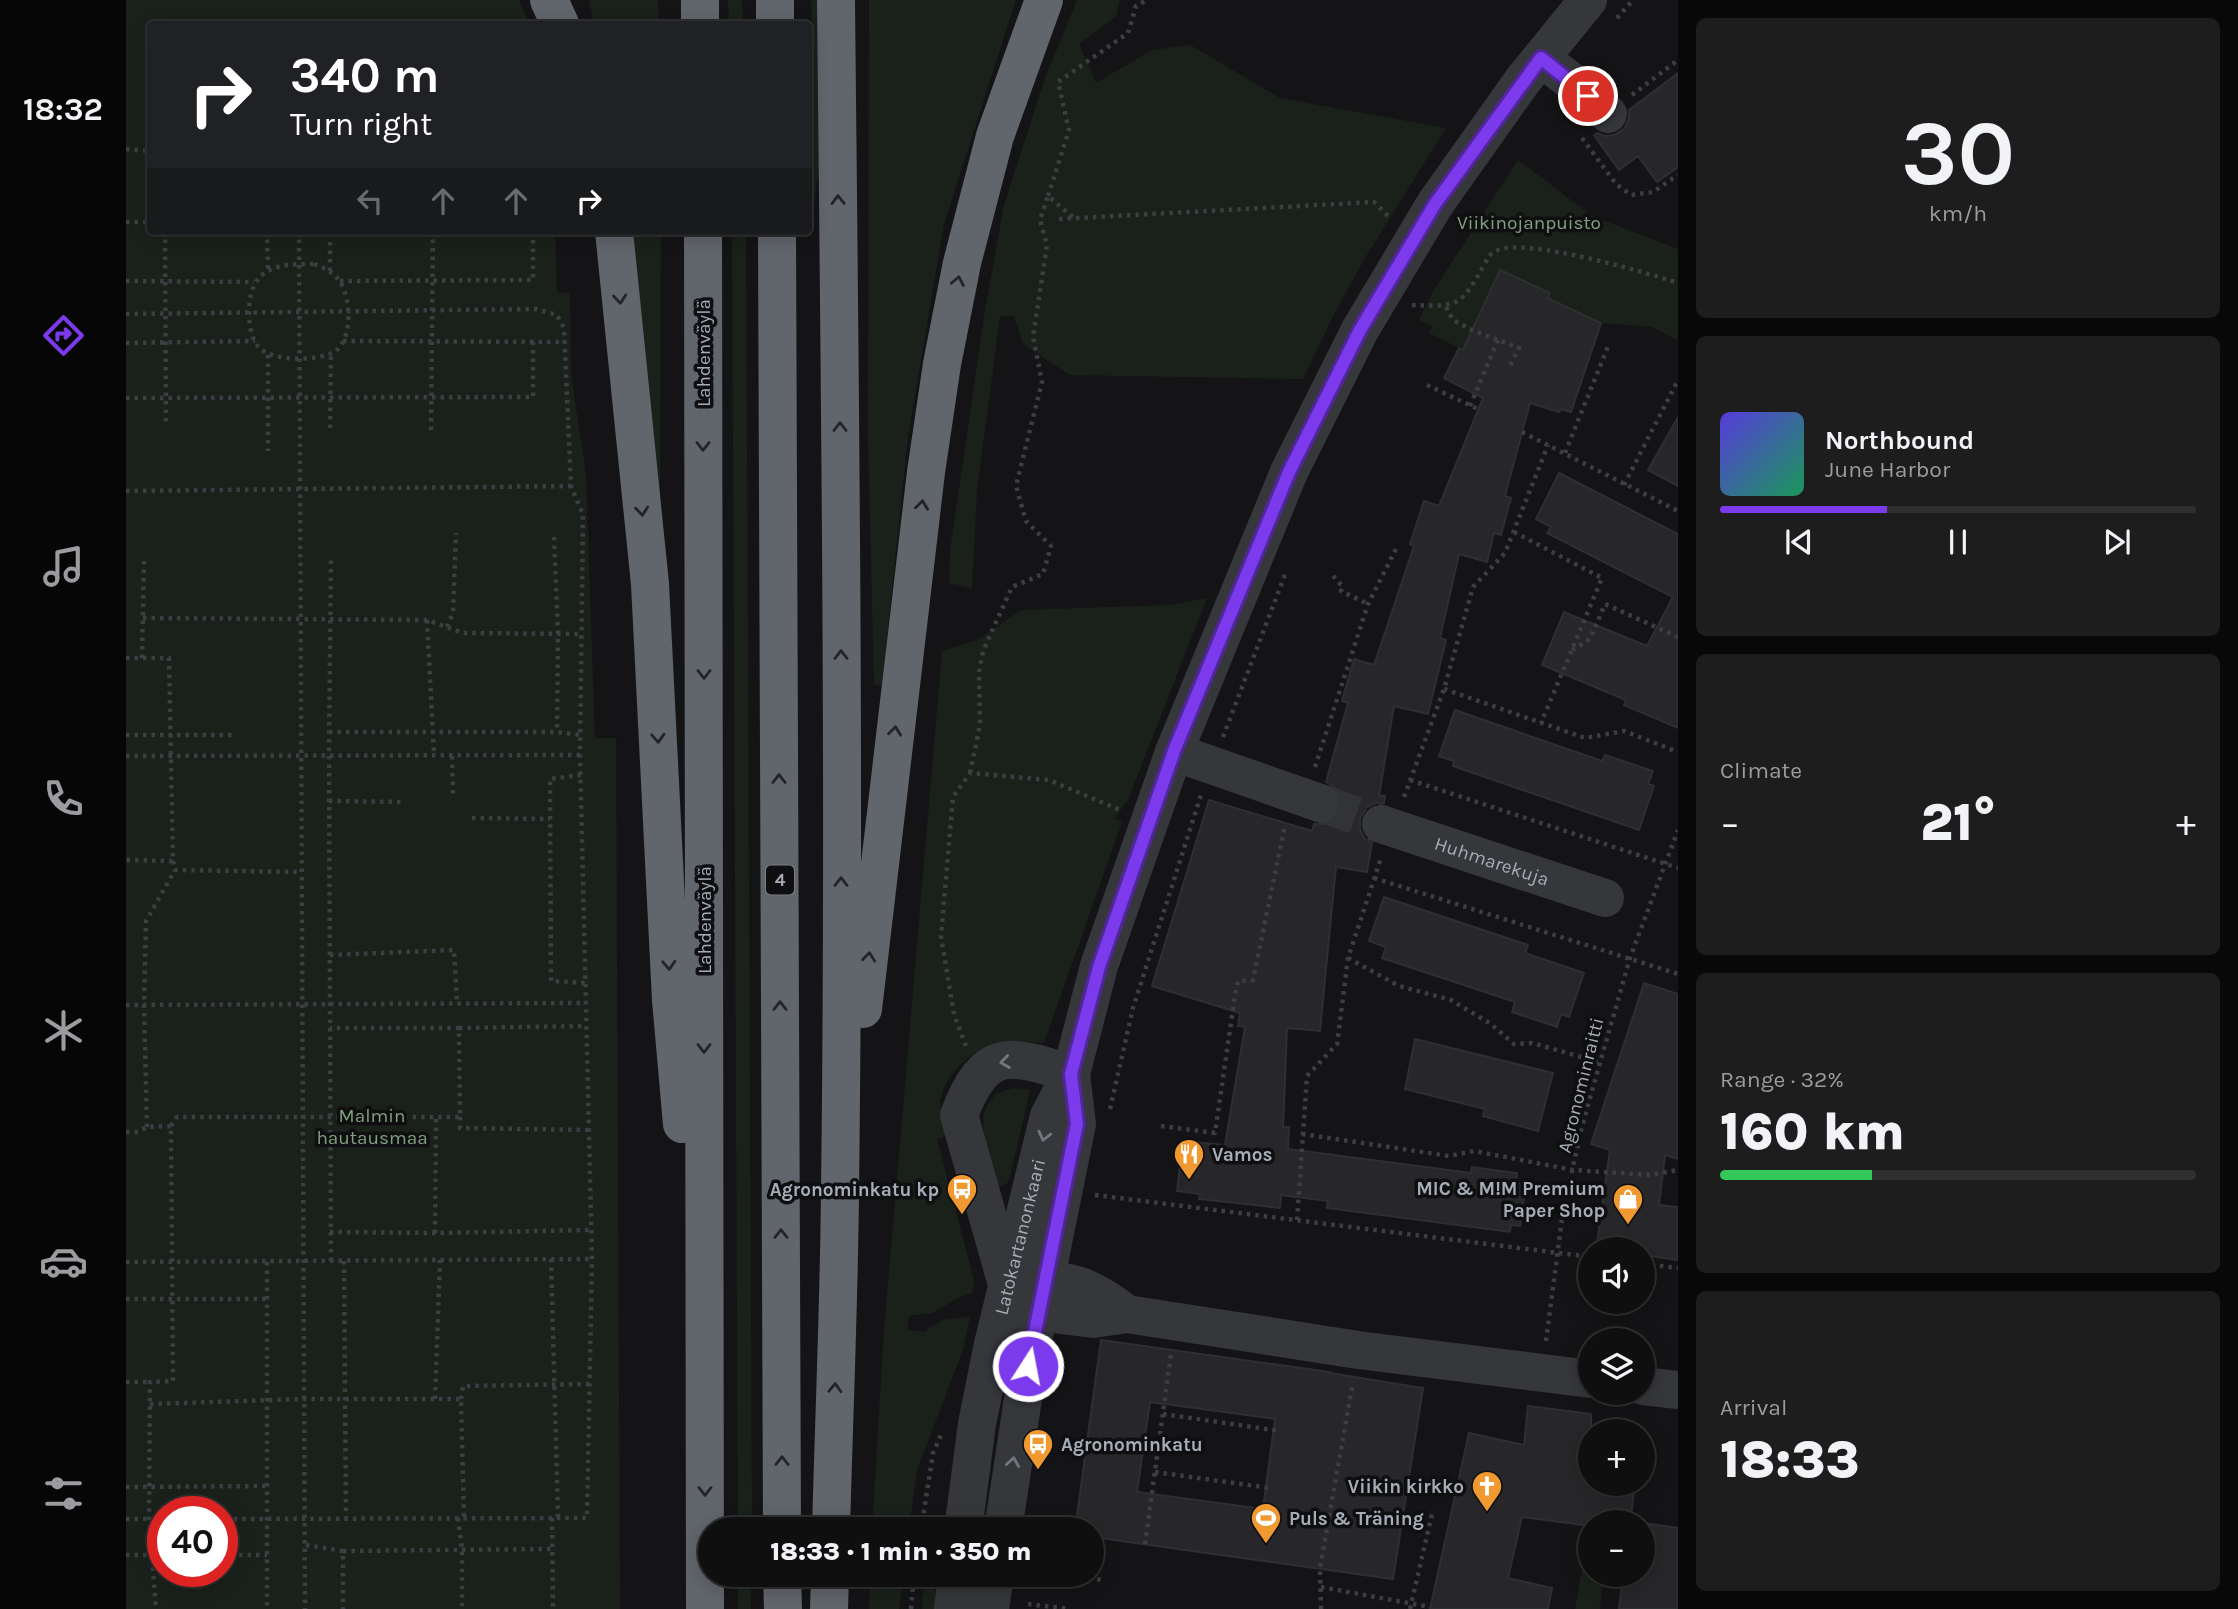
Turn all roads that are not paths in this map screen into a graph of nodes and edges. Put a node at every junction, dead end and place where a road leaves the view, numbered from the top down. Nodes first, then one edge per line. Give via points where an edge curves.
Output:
1 (549, 0) edge
2 (576, 0) edge
3 (700, 0) edge
4 (775, 0) edge
5 (836, 0) edge
6 (1044, 0) edge
7 (1588, 0) edge
8 (559, 21) edge
9 (580, 21) edge
10 (700, 21) edge
11 (775, 21) edge
12 (1541, 58) junction
13 (1608, 114) road end
14 (614, 235) edge
15 (703, 235) edge
16 (778, 235) edge
17 (1174, 751) junction
18 (1304, 805) tunnel mouth
19 (1387, 826) tunnel mouth
20 (1605, 898) dead end
21 (1071, 1074) junction
22 (840, 1195) junction
23 (1007, 1287) junction
24 (1042, 1296) junction
25 (1578, 1378) edge
26 (1655, 1387) edge
27 (1678, 1390) edge
28 (705, 1398) junction
29 (782, 1517) edge
30 (831, 1517) edge
31 (965, 1517) edge
32 (1005, 1517) edge
33 (782, 1587) edge
34 (830, 1587) edge
35 (956, 1587) edge
36 (993, 1587) edge
37 (705, 1609) edge
38 (783, 1609) edge
39 (829, 1609) edge
40 (953, 1609) edge
41 (990, 1609) edge

1 - 8 highway
2 - 9 highway
3 - 10 highway
4 - 11 highway
22 -> 5 highway via 841,404
22 -> 6 highway via 942,364 995,136
7 - 12 street, Latokartanonkaari
12 - 13 street
12 - 17 street, Latokartanonkaari via 1435,204 1360,330 1289,472
14 -> 28 highway via 650,584 671,1000
15 -> 28 highway, Lahdenväylä
29 -> 16 highway, 4
17 - 18 street
17 - 21 street, Latokartanonkaari via 1099,967
19 - 20 street, Huhmarekuja
21 -> 23 street, Latokartanonkaari via 1049,1116
21 -> 23 street via 1007,1060 991,1064 969,1090 959,1115
21 - 24 street, Latokartanonkaari via 1077,1124
30 -> 22 highway
23 - 24 street
23 - 31 street, Latokartanonkaari via 977,1424
24 - 25 street via 1093,1319 1127,1314
32 -> 24 street, Latokartanonkaari
26 - 27 street
28 -> 37 highway, Lahdenväylä
33 - 38 highway
34 - 39 highway
35 - 40 street
36 - 41 street

